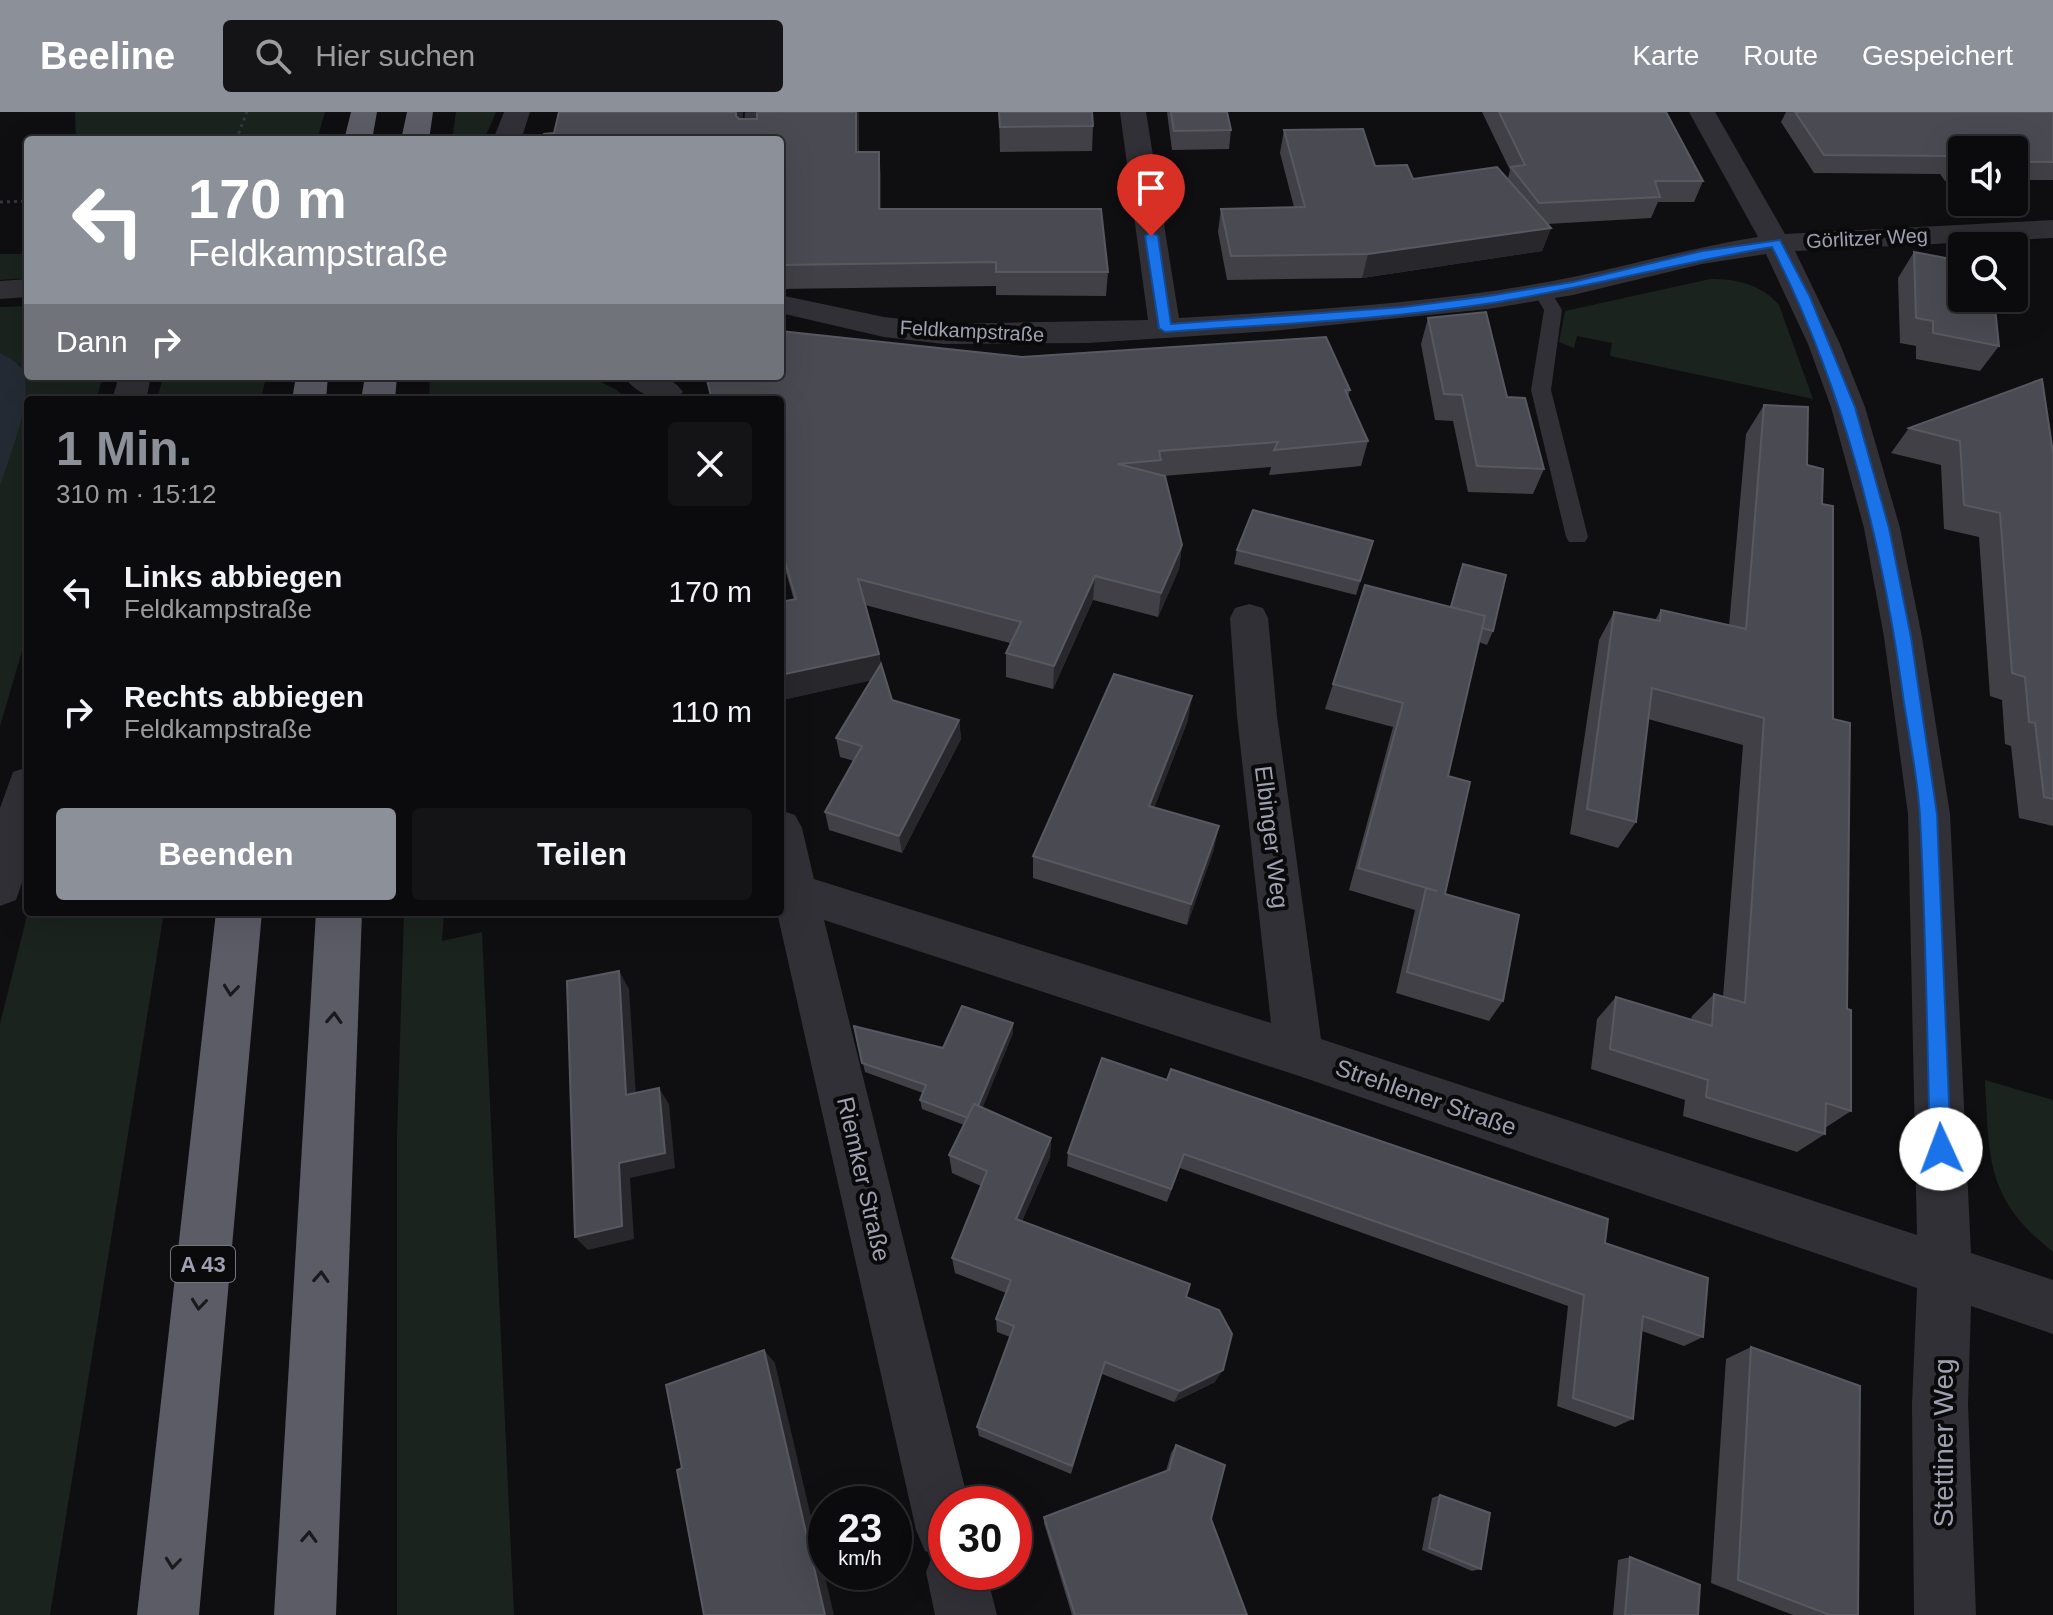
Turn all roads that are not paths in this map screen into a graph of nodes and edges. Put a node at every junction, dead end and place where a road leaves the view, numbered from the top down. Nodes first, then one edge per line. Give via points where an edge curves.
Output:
1 (364, 112) edge
2 (420, 112) edge
3 (517, 112) edge
4 (753, 112) edge
5 (1133, 112) edge
6 (1702, 112) edge
7 (359, 136) edge
8 (416, 136) edge
9 (508, 136) edge
10 (751, 136) edge
11 (2053, 229) edge
12 (1776, 243) junction
13 (24, 288) edge
14 (0, 290) edge
15 (1542, 291) junction
16 (784, 305) edge
17 (1165, 328) junction
18 (1577, 537) dead end
19 (1249, 618) dead end
20 (24, 799) edge
21 (784, 844) edge
22 (0, 887) edge
23 (796, 892) junction
24 (239, 916) edge
25 (339, 916) edge
26 (1299, 1054) junction
27 (1945, 1271) junction
28 (2053, 1307) edge
29 (936, 1486) edge
30 (960, 1590) edge
31 (168, 1615) edge
32 (305, 1615) edge
33 (966, 1615) edge
34 (1945, 1615) edge

1 - 7 highway
2 - 8 highway
3 - 9 street
4 - 10 lane
5 - 17 street
6 - 12 street
11 - 12 street, Görlitzer Weg
12 - 15 street, Feldkampstraße
12 - 27 street, Stettiner Weg via 1848,407 1882,528 1903,637 1929,814
13 - 14 street
15 - 17 street, Feldkampstraße via 1403,310
15 - 18 lane via 1553,310 1541,390
16 - 17 street, Feldkampstraße via 944,334 1019,336
19 - 26 street, Elbinger Weg
20 - 22 street
21 - 23 street, Riemker Straße
23 - 26 street, Strehlener Straße
23 - 29 street, Riemker Straße
24 -> 31 highway, A 43
32 -> 25 highway
26 - 27 street, Strehlener Straße
27 - 28 street, Strehlener Straße
27 - 34 street, Stettiner Weg via 1940,1404
30 - 33 street

